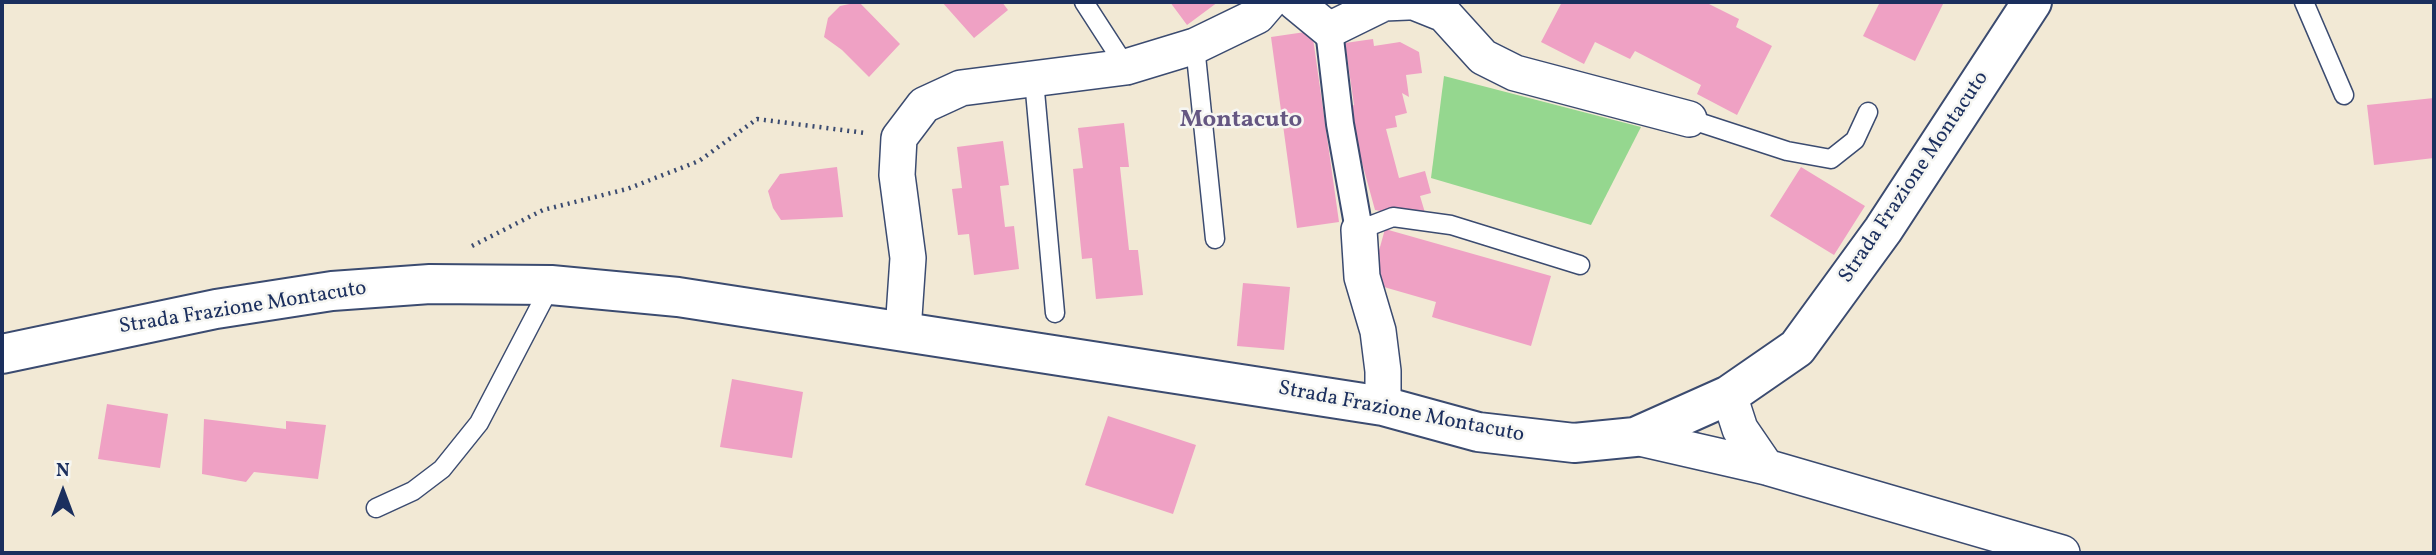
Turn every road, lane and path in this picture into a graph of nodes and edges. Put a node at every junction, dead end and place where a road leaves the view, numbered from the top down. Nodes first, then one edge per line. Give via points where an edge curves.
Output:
1 (1084, 2) edge
2 (1269, 2) edge
3 (1295, 2) edge
4 (1408, 2) edge
5 (1414, 2) edge
6 (2032, 2) edge
7 (2304, 2) edge
8 (1329, 30) junction
9 (1195, 46) junction
10 (1126, 67) junction
11 (1034, 80) junction
12 (2344, 95) dead end
13 (1868, 112) dead end
14 (1689, 119) joint
15 (899, 138) junction
16 (1359, 230) junction
17 (1215, 239) dead end
18 (1580, 265) dead end
19 (430, 284) junction
20 (551, 285) junction
21 (1055, 313) dead end
22 (903, 331) junction
23 (2, 354) edge
24 (1729, 395) junction
25 (1383, 406) junction
26 (1634, 437) junction
27 (1766, 467) junction
28 (376, 508) dead end
29 (2062, 553) edge

1 - 10 lane
2 - 9 street via 1257,16
3 - 8 street
4 - 8 street via 1384,3
5 - 14 street via 1444,14 1483,57 1515,73
6 - 24 street, Strada Frazione Montacuto via 1883,230 1797,348
7 - 12 lane
8 - 16 street
9 - 10 street
9 - 17 lane
10 - 11 street
11 - 15 street via 961,88 924,105
11 - 21 lane
13 - 14 lane via 1855,140 1831,159 1787,151
15 - 19 path via 757,119 699,162 627,189 542,210 471,246
15 - 22 street via 897,175 908,258
16 - 18 lane via 1393,216 1451,225
16 - 25 street via 1362,277 1378,331
19 - 20 street, Strada Frazione Montacuto
19 - 23 street, Strada Frazione Montacuto via 332,291 216,309
20 - 22 street, Strada Frazione Montacuto via 678,296
20 - 28 lane via 478,423 442,469 413,491
22 - 25 street, Strada Frazione Montacuto
24 - 26 street, Strada Frazione Montacuto
24 - 27 street via 1740,429
25 - 26 street, Strada Frazione Montacuto via 1492,433 1574,443
26 - 27 street
27 - 29 street

